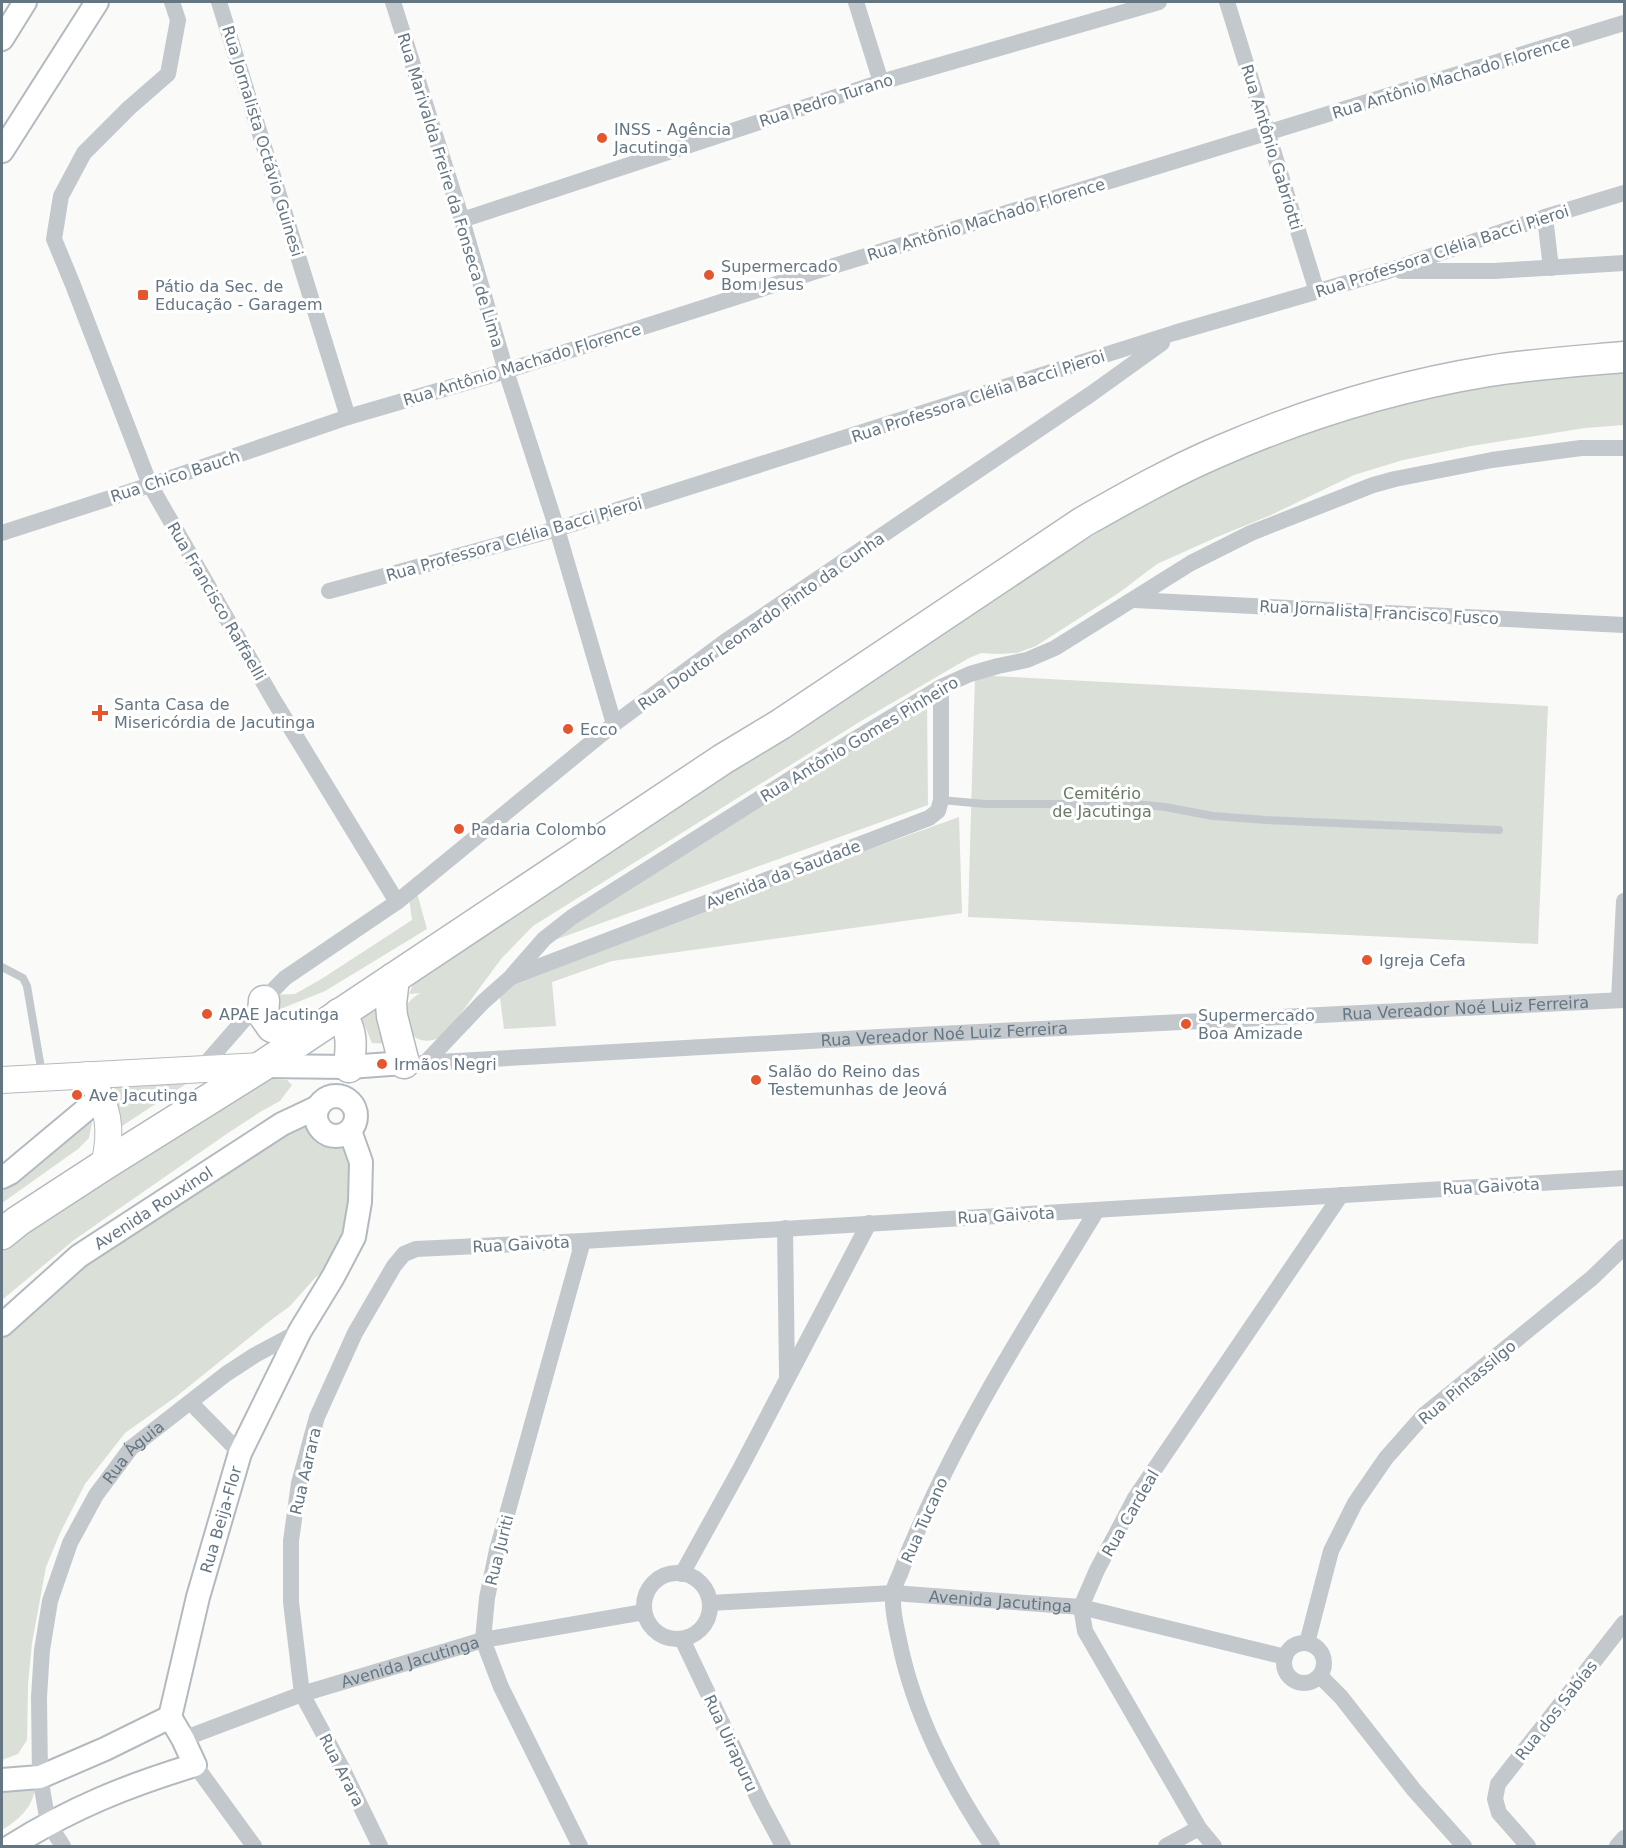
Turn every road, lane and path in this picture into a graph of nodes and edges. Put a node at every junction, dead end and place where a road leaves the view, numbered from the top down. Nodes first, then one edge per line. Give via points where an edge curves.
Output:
1 (26, 2) edge
2 (97, 2) edge
3 (172, 2) edge
4 (219, 2) edge
5 (393, 2) edge
6 (856, 2) edge
7 (1159, 2) edge
8 (1227, 2) edge
9 (1624, 23) edge
10 (2, 39) edge
11 (881, 82) junction
12 (1268, 133) junction
13 (2, 151) edge
14 (1624, 193) edge
15 (1545, 217) junction
16 (462, 220) junction
17 (1624, 263) edge
18 (1551, 268) junction
19 (1388, 271) junction
20 (1317, 292) junction
21 (1174, 333) junction
22 (1624, 357) edge
23 (506, 371) junction
24 (348, 417) junction
25 (1624, 448) edge
26 (150, 485) junction
27 (557, 530) junction
28 (2, 533) edge
29 (329, 591) dead end
30 (1134, 600) junction
31 (1624, 625) edge
32 (941, 687) junction
33 (614, 724) junction
34 (940, 800) junction
35 (1499, 830) dead end
36 (1624, 901) edge
37 (397, 902) junction
38 (2, 967) edge
39 (394, 978) junction
40 (510, 978) junction
41 (1622, 1000) edge
42 (264, 1001) junction
43 (339, 1014) junction
44 (308, 1034) junction
45 (415, 1063) junction
46 (262, 1066) junction
47 (301, 1067) junction
48 (349, 1067) junction
49 (201, 1069) junction
50 (87, 1075) junction
51 (43, 1078) junction
52 (2, 1080) edge
53 (101, 1097) junction
54 (331, 1101) junction
55 (350, 1131) junction
56 (38, 1149) junction
57 (2, 1163) edge
58 (104, 1165) junction
59 (2, 1177) edge
60 (1624, 1178) edge
61 (1341, 1195) junction
62 (1097, 1210) junction
63 (869, 1223) junction
64 (785, 1228) junction
65 (2, 1234) edge
66 (583, 1241) junction
67 (1624, 1247) edge
68 (394, 1266) joint
69 (2, 1325) edge
70 (300, 1331) junction
71 (787, 1376) junction
72 (190, 1403) junction
73 (240, 1453) junction
74 (682, 1574) junction
75 (893, 1593) junction
76 (710, 1604) junction
77 (1081, 1607) junction
78 (644, 1612) junction
79 (1624, 1623) edge
80 (682, 1639) junction
81 (483, 1640) junction
82 (1307, 1643) junction
83 (1285, 1657) junction
84 (1320, 1676) junction
85 (302, 1694) junction
86 (170, 1717) junction
87 (183, 1739) junction
88 (195, 1765) junction
89 (40, 1777) junction
90 (2, 1780) edge
91 (48, 1823) junction
92 (1199, 1828) junction
93 (1624, 1838) edge
94 (11, 1846) edge
95 (63, 1846) edge
96 (254, 1846) edge
97 (380, 1846) edge
98 (580, 1846) edge
99 (783, 1846) edge
100 (992, 1846) edge
101 (1166, 1846) edge
102 (1214, 1846) edge
103 (1464, 1846) edge
104 (1528, 1846) edge
105 (1617, 1846) edge

1 - 10 street
2 - 13 street
3 - 26 street, Rua Francisco Raffaelli via 178,20 168,74 84,153 61,196 54,239
4 - 24 street, Rua Jornalista Octávio Guinesi
5 - 16 street, Rua Marivalda Freire da Fonseca de Lima
6 - 11 street
7 - 11 street, Rua Pedro Turano
8 - 12 street, Rua Antônio Gabriotti
9 - 12 street, Rua Antônio Machado Florence
11 - 16 street, Rua Pedro Turano
12 - 20 street, Rua Antônio Gabriotti
12 - 23 street, Rua Antônio Machado Florence
14 - 15 street, Rua Professora Clélia Bacci Pieroi
15 - 18 street
15 - 19 street, Rua Professora Clélia Bacci Pieroi
16 - 23 street, Rua Marivalda Freire da Fonseca de Lima
17 - 18 street
18 - 19 street
19 - 20 street, Rua Professora Clélia Bacci Pieroi
20 - 21 street, Rua Professora Clélia Bacci Pieroi
21 - 27 street, Rua Professora Clélia Bacci Pieroi
21 - 33 street, Rua Doutor Leonardo Pinto da Cunha via 1043,427 726,641
22 - 39 highway via 1490,371 1340,406 1218,452 1133,494 1083,522
23 - 24 street, Rua Antônio Machado Florence
23 - 27 street, Rua Marivalda Freire da Fonseca de Lima
24 - 26 street, Rua Chico Bauch
25 - 30 street, Rua Antônio Gomes Pinheiro via 1581,448 1492,460 1373,485 1251,532 1191,563
26 - 28 street, Rua Chico Bauch
26 - 37 street, Rua Francisco Raffaelli via 273,699
27 - 29 street, Rua Professora Clélia Bacci Pieroi
27 - 33 street, Rua Marivalda Freire da Fonseca de Lima
30 - 31 street, Rua Jornalista Francisco Fusco
30 - 32 street, Rua Antônio Gomes Pinheiro via 1054,648
32 - 34 street
32 - 40 street, Rua Antônio Gomes Pinheiro via 573,917 544,939
33 - 37 street, Rua Doutor Leonardo Pinto da Cunha
34 - 35 lane via 985,804 1135,804 1213,816
34 - 40 street, Avenida da Saudade via 938,811 929,818
36 - 41 street
37 - 42 street, Rua Doutor Leonardo Pinto da Cunha via 285,978
38 - 51 lane via 23,978 27,986
39 - 43 highway
39 - 45 highway via 392,1016
40 - 45 street, Rua Antônio Gomes Pinheiro
41 - 45 street, Rua Vereador Noé Luiz Ferreira
42 - 44 highway via 263,1014 272,1027
42 - 49 street, Rua Doutor Leonardo Pinto da Cunha
43 - 44 highway
43 - 48 highway via 350,1032
44 - 46 highway
45 - 48 street, Rua Vereador Noé Luiz Ferreira
46 - 47 street, Rua Vereador Noé Luiz Ferreira
46 - 49 main road
46 - 58 highway
47 - 48 street, Rua Vereador Noé Luiz Ferreira
47 - 54 street
48 - 54 street
49 - 50 main road
50 - 51 main road
50 - 53 main road
51 - 52 main road
53 - 56 street
53 - 58 main road via 109,1137
54 - 55 street via 353,1104 355,1123
54 - 55 street via 316,1116 318,1125 333,1136
54 - 69 street, Avenida Rouxinol via 282,1124 79,1256
55 - 70 street via 361,1162 354,1237
56 - 57 street
56 - 59 street
58 - 65 highway
60 - 61 street, Rua Gaivota
61 - 62 street, Rua Gaivota
61 - 77 street, Rua Cardeal via 1135,1498
62 - 63 street, Rua Gaivota
62 - 75 street, Rua Tucano via 938,1484
63 - 64 street, Rua Gaivota
63 - 71 street
64 - 66 street, Rua Gaivota
64 - 71 street
66 - 68 street, Rua Gaivota via 416,1249 404,1254
66 - 81 street, Rua Juriti via 497,1550
67 - 82 street, Rua Pintassilgo via 1592,1278 1424,1415 1386,1458 1355,1503 1331,1551
68 - 85 street, Rua Aarara via 355,1333 317,1417 299,1484 291,1542 291,1602
70 - 72 street, Rua Águia via 255,1355
70 - 73 street, Rua Beija-Flor
71 - 74 street
72 - 73 street
72 - 89 street, Rua Águia via 131,1448 96,1495 70,1543 50,1601 42,1650
73 - 86 street, Rua Beija-Flor via 198,1597
74 - 76 street via 701,1584
74 - 78 street via 661,1577 653,1583 647,1592
75 - 76 street, Avenida Jacutinga
75 - 77 street, Avenida Jacutinga
75 - 100 street, Rua Tucano via 903,1664 916,1704 942,1762
76 - 80 street via 706,1622 692,1636
77 - 83 street, Avenida Jacutinga
77 - 92 street via 1086,1631
78 - 80 street via 662,1636
78 - 81 street, Avenida Jacutinga
79 - 104 street, Rua dos Sabías via 1498,1784 1495,1799 1499,1813
80 - 99 street, Rua Uirapuru
81 - 85 street, Avenida Jacutinga
81 - 98 street, Rua Juriti via 501,1687
82 - 83 street via 1293,1646
82 - 84 street via 1323,1656
83 - 84 street via 1285,1671 1294,1681 1308,1683
84 - 103 street
85 - 87 street, Avenida Jacutinga
85 - 97 street, Rua Arara
86 - 87 street
86 - 89 street
87 - 88 street
88 - 91 street via 104,1796
88 - 96 street
89 - 90 street
89 - 91 street, Rua Águia
91 - 94 street
91 - 95 street, Rua Águia
92 - 101 street
92 - 102 street
93 - 105 street

